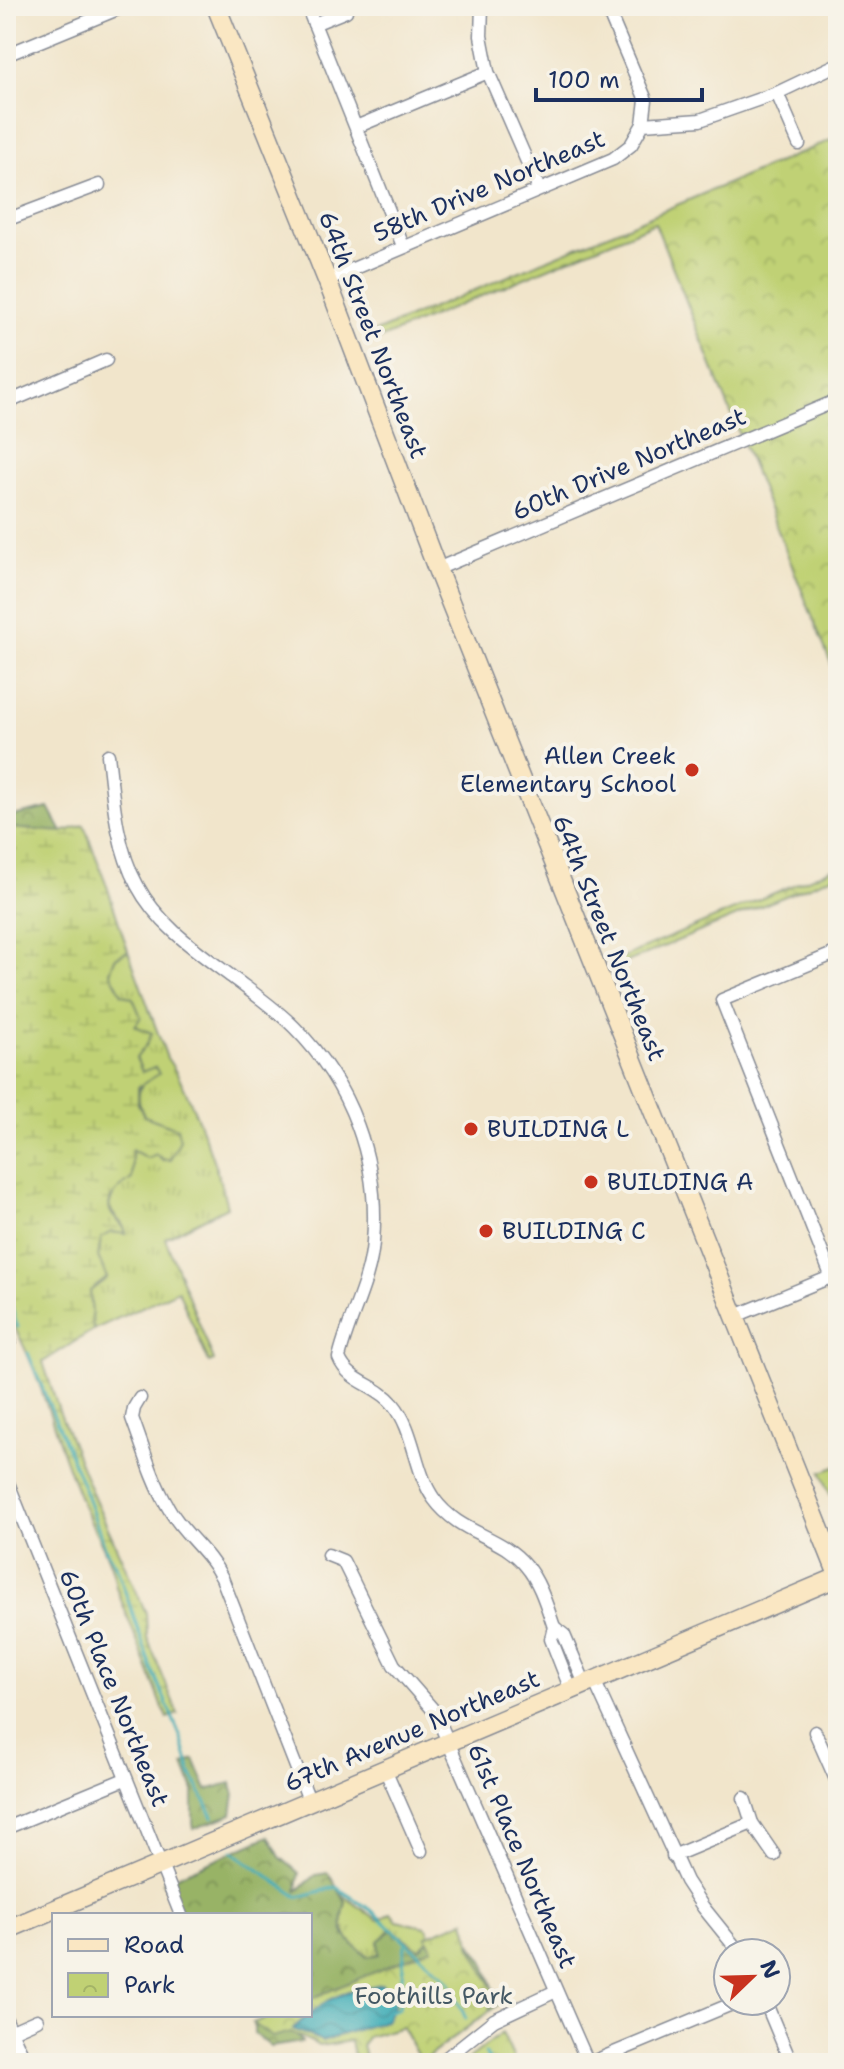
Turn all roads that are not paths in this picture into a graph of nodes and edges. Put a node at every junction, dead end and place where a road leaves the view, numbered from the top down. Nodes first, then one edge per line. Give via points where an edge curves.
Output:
1 (125, 6) edge
2 (216, 6) edge
3 (307, 6) edge
4 (482, 6) edge
5 (611, 6) edge
6 (346, 11) dead end
7 (314, 24) junction
8 (6, 55) edge
9 (838, 64) edge
10 (488, 72) junction
11 (777, 93) junction
12 (643, 124) junction
13 (356, 127) junction
14 (799, 144) dead end
15 (99, 185) dead end
16 (539, 189) junction
17 (6, 220) edge
18 (403, 246) junction
19 (327, 280) junction
20 (106, 360) dead end
21 (838, 400) edge
22 (6, 403) edge
23 (437, 569) junction
24 (108, 755) dead end
25 (838, 952) edge
26 (835, 1275) edge
27 (838, 1293) edge
28 (733, 1317) junction
29 (140, 1398) dead end
30 (6, 1478) edge
31 (328, 1555) dead end
32 (838, 1576) edge
33 (583, 1685) junction
34 (815, 1732) dead end
35 (450, 1743) junction
36 (385, 1769) junction
37 (836, 1776) edge
38 (125, 1779) junction
39 (744, 1798) dead end
40 (309, 1800) junction
41 (752, 1823) junction
42 (6, 1828) edge
43 (421, 1851) dead end
44 (774, 1855) dead end
45 (673, 1856) junction
46 (161, 1864) junction
47 (180, 1913) edge
48 (6, 1930) edge
49 (727, 1937) edge
50 (556, 1991) junction
51 (712, 2012) edge
52 (772, 2017) edge
53 (37, 2020) dead end
54 (9, 2025) edge
55 (26, 2063) edge
56 (440, 2063) edge
57 (589, 2063) edge
58 (791, 2063) edge

1 - 8 street
2 - 19 main road, 64th Street Northeast
3 - 7 street
4 - 10 street
5 - 12 street via 646,100
6 - 7 street
7 - 13 street
9 - 11 street
10 - 13 street
10 - 16 street
11 - 12 street via 700,120
11 - 14 street
12 - 16 street, 58th Drive Northeast via 631,145 613,159
13 - 18 street
15 - 17 street
16 - 18 street, 58th Drive Northeast
18 - 19 street, 58th Drive Northeast
19 - 23 main road, 64th Street Northeast
20 - 22 street
21 - 23 street, 60th Drive Northeast
23 - 28 main road, 64th Street Northeast
24 - 33 street via 126,860 147,902 172,930 293,1027 320,1057 351,1106 364,1141 374,1215 364,1285 339,1358 344,1371 392,1403 431,1496 450,1518 511,1552 527,1567 554,1627 551,1639
25 - 26 street via 722,1000
26 - 27 street
26 - 28 street
28 - 32 main road, 64th Street Northeast
29 - 40 street via 132,1418 160,1490 168,1508 214,1561
30 - 38 street, 60th Place Northeast
31 - 35 street, 61st Place Northeast via 343,1561 394,1665 435,1712
32 - 33 main road, 67th Avenue Northeast
33 - 35 main road, 67th Avenue Northeast
33 - 45 street
34 - 37 street
35 - 36 main road, 67th Avenue Northeast
35 - 50 street, 61st Place Northeast
36 - 40 main road, 67th Avenue Northeast
36 - 43 street
38 - 42 street
38 - 46 street, 60th Place Northeast
39 - 41 street
40 - 46 main road, 67th Avenue Northeast
41 - 44 street
41 - 45 street
45 - 49 street
46 - 47 street, 60th Place Northeast
46 - 48 main road, 67th Avenue Northeast
50 - 56 street via 494,2020
50 - 57 street, 61st Place Northeast
51 - 57 street
52 - 58 street
53 - 54 street
54 - 55 street

